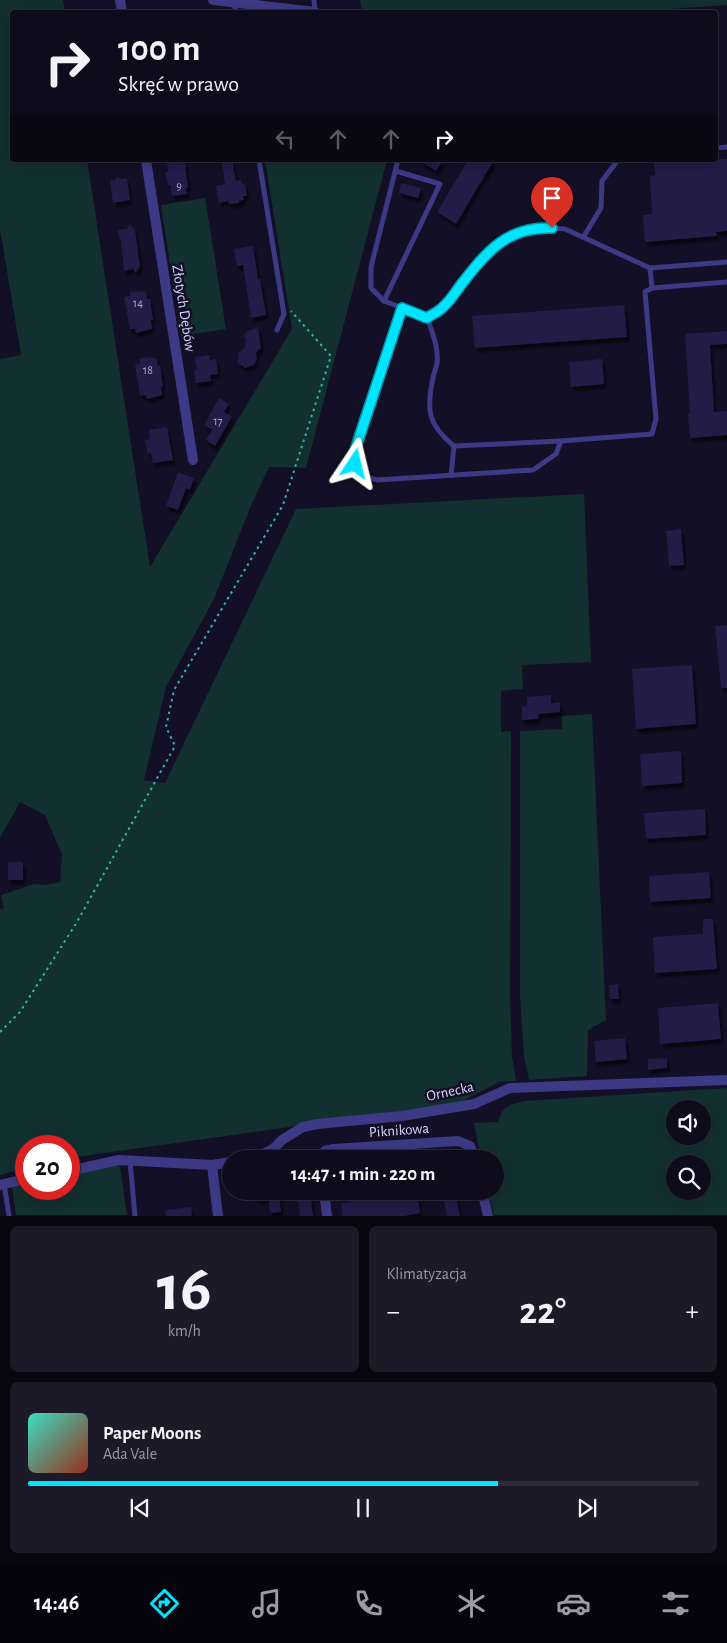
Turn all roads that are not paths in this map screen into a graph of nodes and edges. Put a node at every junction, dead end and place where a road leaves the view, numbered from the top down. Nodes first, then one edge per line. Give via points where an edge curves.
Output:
1 (213, 0) edge
2 (235, 8) edge
3 (275, 10) edge
4 (146, 162) edge
5 (260, 162) edge
6 (398, 162) edge
7 (617, 162) edge
8 (396, 171) junction
9 (584, 236) junction
10 (727, 262) edge
11 (650, 268) junction
12 (727, 282) edge
13 (652, 288) junction
14 (384, 301) junction
15 (402, 308) junction
16 (427, 318) junction
17 (277, 330) dead end
18 (561, 440) junction
19 (454, 446) junction
20 (194, 460) dead end
21 (451, 475) junction
22 (727, 1080) edge
23 (271, 1150) edge
24 (330, 1150) edge
25 (472, 1150) edge
26 (130, 1160) junction
27 (222, 1164) edge
28 (212, 1166) junction
29 (80, 1168) edge
30 (15, 1181) edge
31 (2, 1184) edge
32 (325, 1200) edge
33 (484, 1200) edge
34 (9, 1216) edge
35 (135, 1216) edge
36 (218, 1216) edge
37 (327, 1216) edge
38 (488, 1216) edge

1 - 2 street
2 - 3 street
4 - 20 street, Złotych Dębów
5 - 17 lane via 284,314
6 - 8 lane
7 - 9 lane via 602,181 601,208
8 - 14 lane via 371,273 371,288
8 - 14 lane via 440,184
9 - 11 lane
9 - 16 lane via 565,229 539,227 514,233 479,261 443,308
10 - 11 lane
11 - 13 lane
12 - 13 lane
13 - 18 lane via 645,292 656,419 652,434
14 - 15 lane
15 - 16 lane
15 - 21 lane via 356,447 355,464 360,474 377,480
16 - 19 lane via 437,362 428,404 430,415 441,436
18 - 19 lane
18 - 21 lane via 556,454 533,470
19 - 21 lane
22 - 23 street, Ornecka via 510,1088 474,1104 303,1127
24 - 25 street, Piknikowa via 458,1141
26 - 28 street
26 - 29 street
26 - 35 lane
27 - 28 street
28 - 36 street
30 - 31 street
31 - 34 lane
32 - 37 street
33 - 38 street

